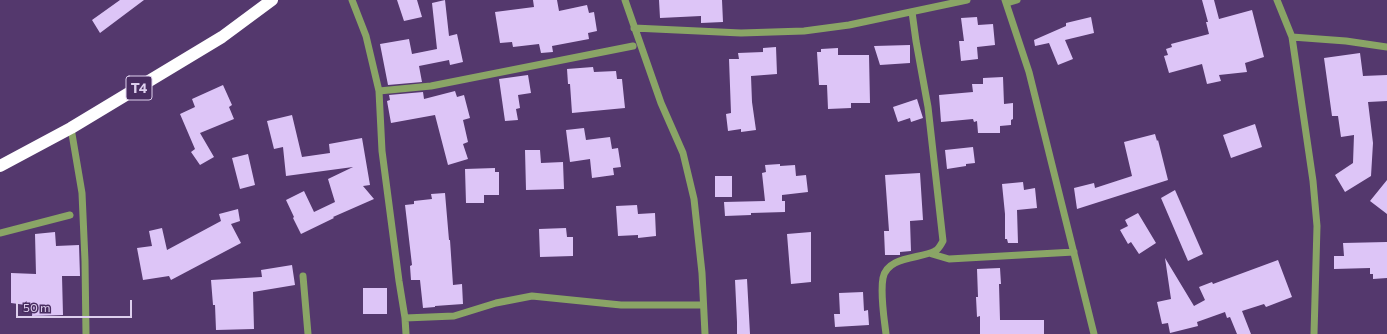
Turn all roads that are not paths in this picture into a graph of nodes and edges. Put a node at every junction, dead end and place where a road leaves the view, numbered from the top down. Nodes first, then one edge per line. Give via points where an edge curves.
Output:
1 (272, 0) edge
2 (352, 0) edge
3 (625, 0) edge
4 (967, 0) edge
5 (1017, 0) edge
6 (1276, 0) edge
7 (1006, 2) edge
8 (912, 12) junction
9 (634, 28) junction
10 (1292, 37) junction
11 (633, 46) dead end
12 (1387, 47) edge
13 (379, 91) junction
14 (71, 128) junction
15 (0, 166) edge
16 (70, 215) dead end
17 (0, 233) edge
18 (936, 250) junction
19 (1074, 252) junction
20 (303, 276) dead end
21 (703, 305) junction
22 (405, 318) junction
23 (86, 334) edge
24 (308, 334) edge
25 (406, 334) edge
26 (705, 334) edge
27 (886, 334) edge
28 (1094, 334) edge
29 (1314, 334) edge

1 - 14 highway, T4 via 222,37
2 - 13 street via 366,36
3 - 9 street
4 - 8 street
5 - 7 street
6 - 10 street
7 - 19 street via 1029,72
8 - 9 street via 804,31 741,33
8 - 18 street via 928,107 943,230 943,241
9 - 21 street via 661,103 683,153 694,199
10 - 12 street
10 - 29 street via 1307,128 1317,226
11 - 13 street via 431,86
13 - 22 street via 383,159
14 - 15 highway, T4
14 - 23 street via 82,192
16 - 17 street
18 - 19 street via 932,254 949,260
18 - 27 street via 896,262 888,268 883,277 882,290
19 - 28 street
20 - 24 street
21 - 22 street via 622,305 532,296 496,303 454,316
21 - 26 street
22 - 25 street

